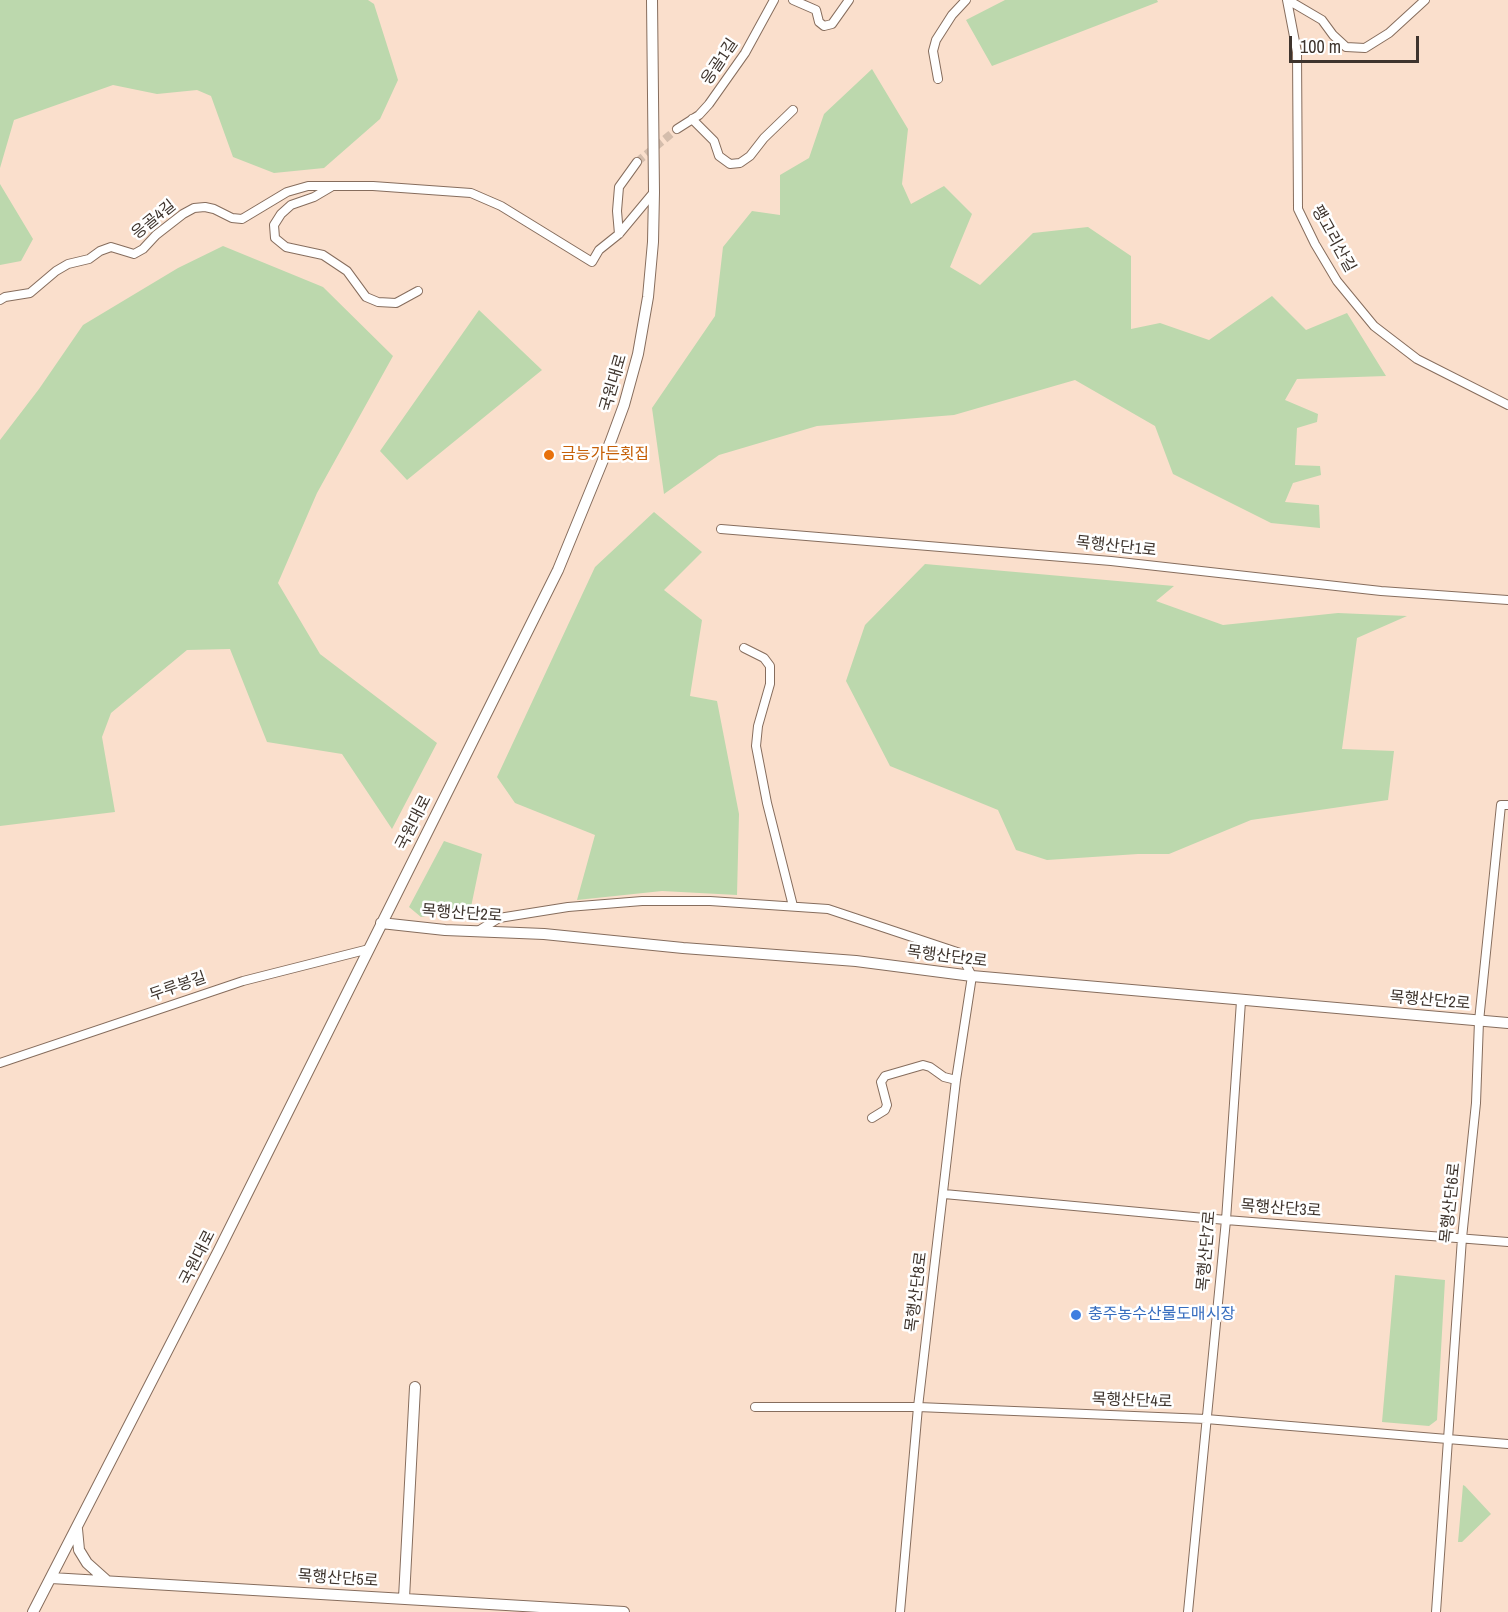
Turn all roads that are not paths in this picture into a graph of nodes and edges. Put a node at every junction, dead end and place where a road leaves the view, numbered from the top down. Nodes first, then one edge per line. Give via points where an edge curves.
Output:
1 (652, 0) edge
2 (774, 0) edge
3 (793, 0) edge
4 (849, 0) edge
5 (966, 0) edge
6 (1287, 0) edge
7 (1425, 0) edge
8 (938, 79) dead end
9 (793, 110) dead end
10 (692, 119) junction
11 (677, 129) tunnel mouth
12 (637, 162) tunnel mouth
13 (332, 186) junction
14 (654, 192) junction
15 (619, 234) junction
16 (418, 291) dead end
17 (0, 300) edge
18 (1508, 405) edge
19 (721, 529) dead end
20 (1508, 600) edge
21 (744, 648) dead end
22 (1508, 805) edge
23 (793, 906) junction
24 (381, 922) junction
25 (478, 931) junction
26 (369, 949) junction
27 (972, 976) junction
28 (1241, 1001) junction
29 (1479, 1021) junction
30 (1508, 1023) edge
31 (0, 1063) edge
32 (957, 1080) junction
33 (872, 1118) dead end
34 (944, 1194) junction
35 (1226, 1220) junction
36 (1462, 1238) junction
37 (1508, 1242) edge
38 (415, 1387) dead end
39 (755, 1407) dead end
40 (918, 1407) junction
41 (1206, 1419) junction
42 (1448, 1439) junction
43 (1508, 1444) edge
44 (77, 1527) junction
45 (51, 1578) junction
46 (106, 1581) junction
47 (404, 1598) junction
48 (33, 1612) edge
49 (624, 1612) edge
50 (900, 1612) edge
51 (1188, 1612) edge
52 (1436, 1612) edge

1 - 14 street, 국원대로
2 - 10 street, 응골1길 via 745,53 709,104
3 - 4 street via 816,10 824,26 832,24
5 - 8 street via 936,40 933,51
6 - 7 street via 1322,20 1346,47 1365,48 1389,33
6 - 18 street, 팽고리산길 via 1297,52 1298,209 1315,244 1337,281 1374,326 1417,359
9 - 10 street via 750,156 730,165
10 - 11 street, 응골1길
12 - 15 street via 619,187
13 - 15 street, 응골4길 via 471,193 501,206 591,262
13 - 16 street, 응골4길 via 291,205 281,214 274,225 275,238 286,246 322,255 335,263 347,271 366,297 378,302 396,303
13 - 17 street, 응골4길 via 308,186 287,192 242,219 206,207 194,208 134,254 111,247 89,259 68,264 30,293
14 - 15 street, 응골4길
14 - 24 street, 국원대로 via 648,297 624,405 558,570
19 - 20 street, 목행산단1로 via 1111,561 1381,591
21 - 23 street via 764,658 770,666 770,684 756,746
22 - 29 street, 목행산단6로 via 1502,805
23 - 25 street via 642,901 499,918
23 - 27 street via 828,909 960,953
24 - 25 street, 목행산단2로
24 - 26 street, 국원대로
25 - 27 street, 목행산단2로 via 856,961
26 - 31 street, 두루봉길 via 243,981
26 - 44 street, 국원대로
27 - 28 street, 목행산단2로
27 - 32 street, 목행산단8로
28 - 29 street, 목행산단2로
28 - 35 street, 목행산단7로
29 - 30 street, 목행산단2로
29 - 36 street, 목행산단6로 via 1476,1103
32 - 33 street via 923,1065 885,1077 881,1082 887,1105
32 - 34 street, 목행산단8로
34 - 35 street, 목행산단3로
34 - 40 street, 목행산단8로
35 - 36 street, 목행산단3로
35 - 41 street, 목행산단7로
36 - 37 street, 목행산단3로
36 - 42 street, 목행산단6로
38 - 47 street
39 - 40 street, 목행산단4로
40 - 41 street, 목행산단4로
40 - 50 street, 목행산단8로
41 - 42 street, 목행산단4로
41 - 51 street, 목행산단7로
42 - 43 street, 목행산단4로
42 - 52 street, 목행산단6로
44 - 45 street, 국원대로
44 - 46 street via 79,1550
45 - 46 street, 목행산단5로
45 - 48 street, 국원대로
46 - 47 street, 목행산단5로
47 - 49 street, 목행산단5로

